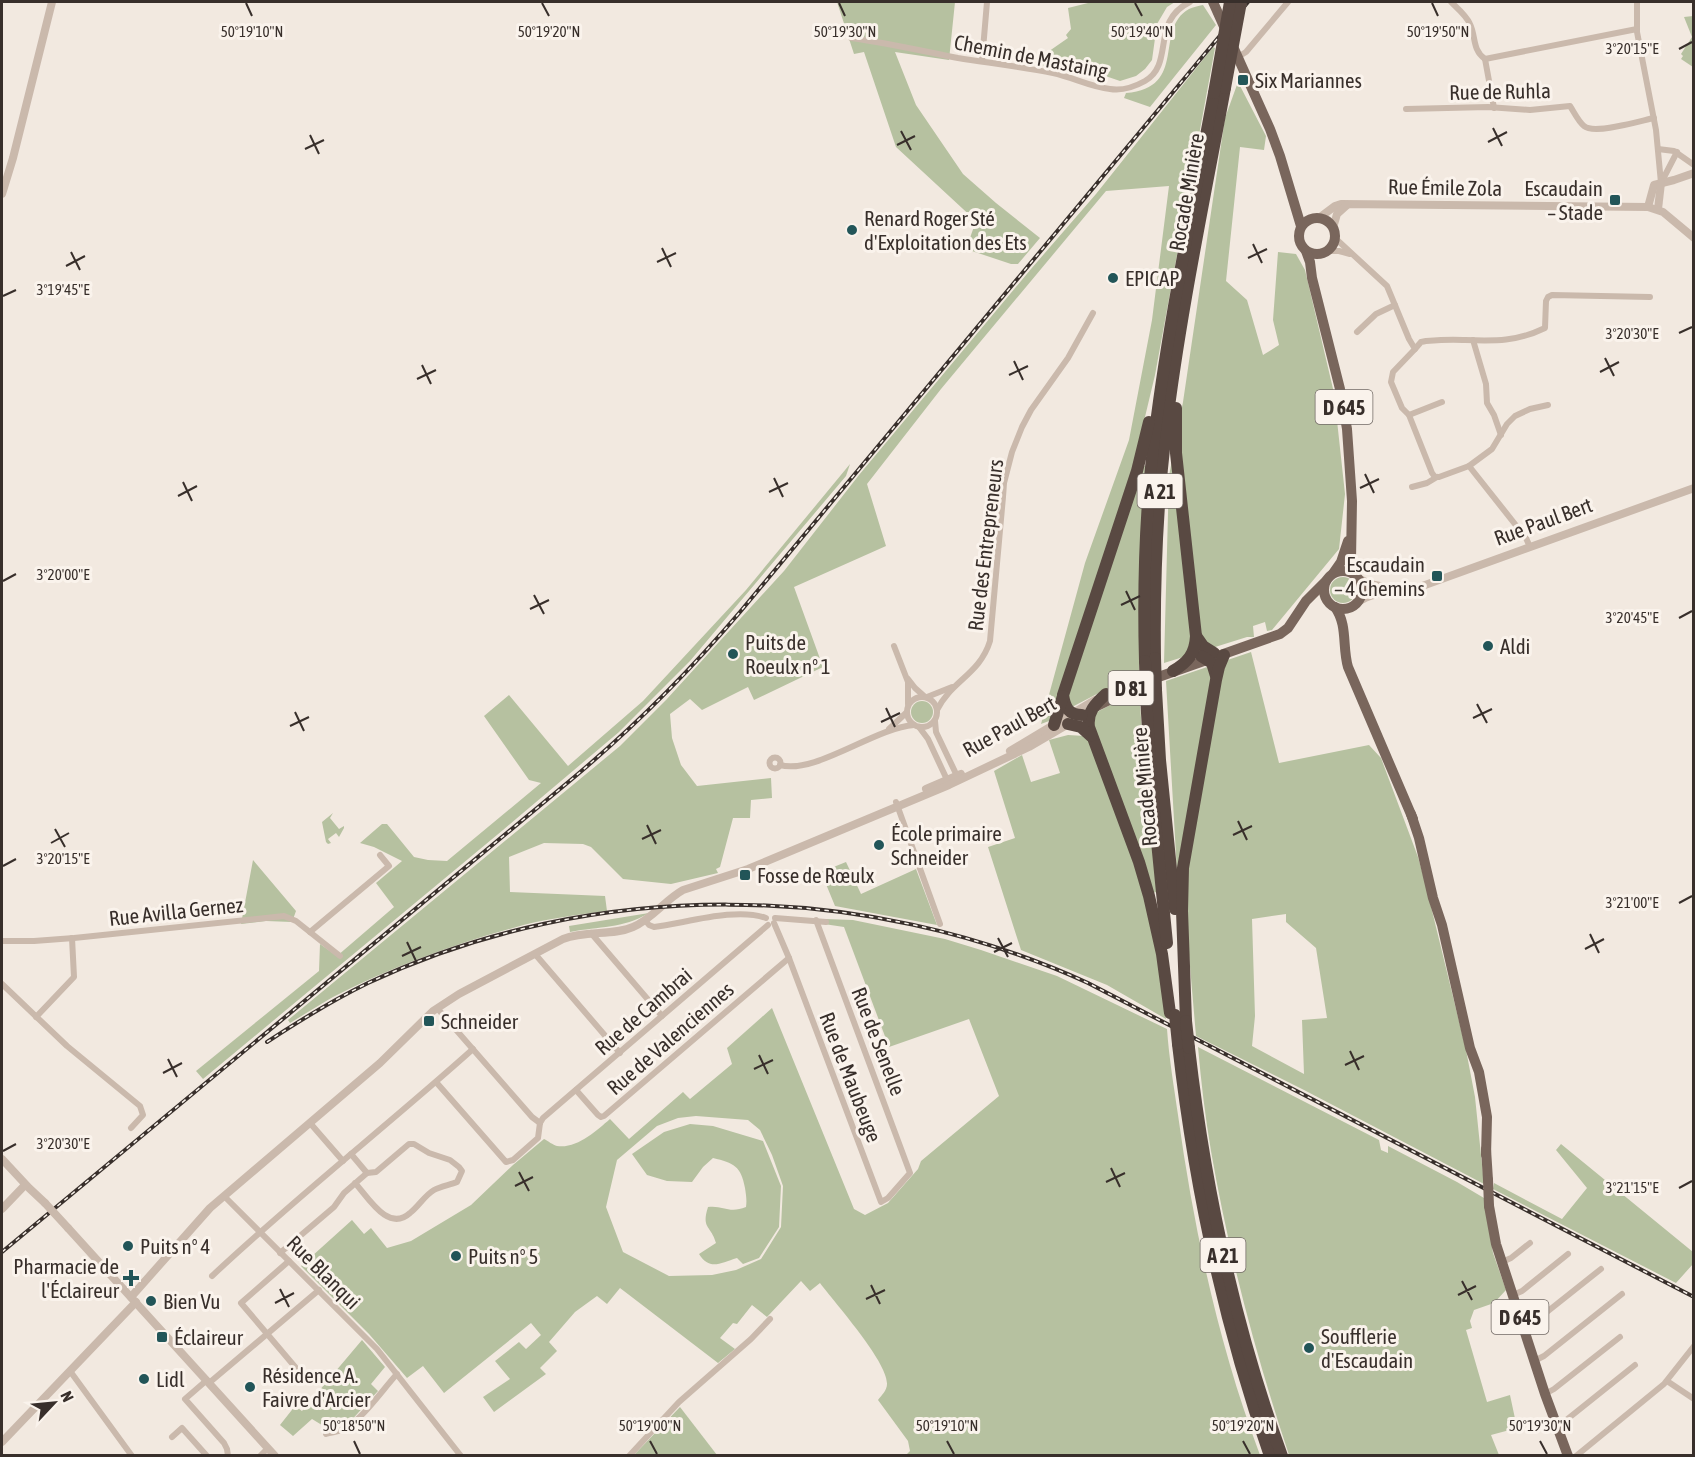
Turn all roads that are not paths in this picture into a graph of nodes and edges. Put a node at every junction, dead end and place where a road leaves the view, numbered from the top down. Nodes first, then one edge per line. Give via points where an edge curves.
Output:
1 (52, 2) edge
2 (987, 2) edge
3 (1190, 2) edge
4 (1213, 2) edge
5 (1230, 2) edge
6 (1241, 2) edge
7 (1288, 2) edge
8 (1450, 2) edge
9 (1637, 2) edge
10 (1637, 28) junction
11 (851, 38) dead end
12 (1238, 57) junction
13 (1485, 59) junction
14 (982, 61) junction
15 (1219, 90) junction
16 (1494, 108) junction
17 (1406, 109) dead end
18 (1654, 118) junction
19 (1658, 149) junction
20 (1677, 152) junction
21 (1694, 165) edge
22 (1694, 173) edge
23 (1657, 184) junction
24 (1290, 189) junction
25 (2, 194) edge
26 (1349, 204) junction
27 (1648, 207) junction
28 (1658, 209) junction
29 (1317, 218) junction
30 (1301, 226) junction
31 (1334, 233) junction
32 (1694, 238) edge
33 (1306, 251) junction
34 (1325, 252) junction
35 (1356, 257) junction
36 (1316, 288) junction
37 (1650, 297) dead end
38 (1395, 306) junction
39 (1093, 313) dead end
40 (1182, 326) junction
41 (1357, 332) dead end
42 (1473, 340) junction
43 (1415, 349) junction
44 (1165, 361) junction
45 (1442, 402) dead end
46 (1548, 405) dead end
47 (1409, 416) junction
48 (1501, 435) junction
49 (1469, 466) junction
50 (1437, 477) junction
51 (1412, 487) dead end
52 (1694, 488) edge
53 (1352, 529) junction
54 (1530, 547) junction
55 (1334, 572) junction
56 (1358, 577) junction
57 (1325, 582) junction
58 (1406, 591) junction
59 (1356, 604) junction
60 (1333, 606) junction
61 (1302, 608) junction
62 (1196, 636) junction
63 (894, 646) dead end
64 (1207, 657) junction
65 (1150, 660) junction
66 (1173, 672) junction
67 (907, 676) junction
68 (958, 684) junction
69 (1356, 685) junction
70 (1151, 693) junction
71 (1106, 694) junction
72 (1063, 695) junction
73 (926, 697) junction
74 (908, 708) junction
75 (938, 710) junction
76 (1078, 716) junction
77 (935, 720) junction
78 (1054, 724) junction
79 (916, 726) junction
80 (884, 732) junction
81 (1091, 736) junction
82 (780, 765) dead end
83 (958, 778) junction
84 (948, 783) junction
85 (897, 804) junction
86 (380, 855) dead end
87 (645, 920) junction
88 (816, 920) junction
89 (771, 921) junction
90 (826, 922) dead end
91 (940, 924) dead end
92 (310, 932) junction
93 (591, 933) junction
94 (72, 938) junction
95 (2, 941) edge
96 (534, 954) junction
97 (340, 956) dead end
98 (789, 958) junction
99 (2, 984) edge
100 (437, 1008) junction
101 (1172, 1014) junction
102 (36, 1017) junction
103 (663, 1017) junction
104 (1186, 1021) junction
105 (1180, 1044) junction
106 (473, 1049) junction
107 (620, 1053) junction
108 (436, 1082) junction
109 (576, 1090) junction
110 (310, 1123) junction
111 (540, 1124) junction
112 (131, 1128) dead end
113 (351, 1154) junction
114 (2, 1159) edge
115 (343, 1161) junction
116 (367, 1173) junction
117 (910, 1173) joint
118 (355, 1183) junction
119 (25, 1185) junction
120 (224, 1196) junction
121 (2, 1209) edge
122 (259, 1231) junction
123 (1530, 1243) dead end
124 (280, 1253) junction
125 (1568, 1254) dead end
126 (289, 1261) junction
127 (1502, 1262) junction
128 (1601, 1269) dead end
129 (212, 1276) dead end
130 (319, 1290) junction
131 (1622, 1294) dead end
132 (1513, 1295) junction
133 (133, 1302) junction
134 (770, 1319) dead end
135 (1523, 1328) junction
136 (267, 1334) junction
137 (1620, 1337) dead end
138 (1694, 1346) edge
139 (1534, 1361) junction
140 (1635, 1365) dead end
141 (70, 1371) junction
142 (397, 1374) junction
143 (307, 1381) dead end
144 (1667, 1381) junction
145 (208, 1382) junction
146 (1545, 1394) junction
147 (1694, 1399) edge
148 (1557, 1426) junction
149 (326, 1434) dead end
150 (172, 1437) dead end
151 (2, 1442) edge
152 (268, 1448) junction
153 (132, 1455) edge
154 (207, 1455) edge
155 (228, 1455) edge
156 (260, 1455) edge
157 (275, 1455) edge
158 (461, 1455) edge
159 (629, 1455) edge
160 (1270, 1455) edge
161 (1282, 1455) edge
162 (1568, 1455) edge
163 (1576, 1455) edge

1 - 25 street
2 - 14 street
3 - 14 street, Chemin de Mastaing via 1168,22 1154,74 1129,87 1109,89 1054,73
4 - 12 main road
5 - 15 highway, Rocade Minière / A 21, bridge
6 - 15 highway, Rocade Minière / A 21, bridge
7 - 12 street
8 - 13 street via 1468,21 1476,50
9 - 10 street
10 - 13 street
10 - 18 street
11 - 14 street, Chemin de Mastaing
12 - 24 main road via 1270,129
13 - 16 street
15 - 40 highway, Rocade Minière / A 21
15 - 44 highway, Rocade Minière / A 21
16 - 17 street, Rue de Ruhla
16 - 18 street, Rue de Ruhla via 1570,106 1583,125 1592,129
18 - 19 street
19 - 20 street
19 - 23 street
20 - 21 street
20 - 23 street
22 - 23 street
23 - 27 street
23 - 28 street
24 - 29 main road via 1302,208
24 - 30 main road
26 - 27 street, Rue Émile Zola
26 - 29 street, Rue Émile Zola via 1337,205
26 - 31 street via 1336,214
27 - 28 street, Rue Émile Zola
28 - 32 street
29 - 30 main road
29 - 31 main road via 1327,221
30 - 33 main road via 1299,241
31 - 34 main road via 1332,245
31 - 35 street
33 - 34 main road
33 - 36 main road, D 645
34 - 35 street via 1339,251
34 - 36 main road, D 645 via 1317,268
35 - 38 street via 1385,283
36 - 53 main road, D 645 via 1346,422
37 - 42 street via 1552,295 1545,301 1545,328 1511,340
38 - 41 street via 1376,314
38 - 43 street
39 - 68 street, Rue des Entrepreneurs via 1031,410 1014,446 1003,490 990,641 981,661
40 - 62 highway via 1176,448
40 - 65 highway, Rocade Minière / A 21 via 1161,476
42 - 43 street via 1421,342
42 - 48 street via 1487,387 1487,403
43 - 47 street via 1391,379
44 - 65 highway, Rocade Minière / A 21 via 1147,522 1144,584
44 - 72 highway via 1160,366 1137,471
45 - 47 street
46 - 48 street via 1518,414
47 - 50 street
48 - 49 street via 1495,446
49 - 50 street
49 - 54 street
50 - 51 street
52 - 54 street, Rue Paul Bert
53 - 55 main road, D 645
53 - 56 main road, D 645 via 1351,560
54 - 58 street, Rue Paul Bert
55 - 56 main road via 1347,570
55 - 57 main road
56 - 58 street via 1370,584
56 - 59 main road via 1363,590
57 - 60 main road via 1324,595
57 - 61 main road, Rue Paul Bert / D 81
58 - 59 street, Rue Paul Bert via 1375,594
59 - 60 main road via 1346,609
59 - 69 main road, D 645 via 1349,633
60 - 61 main road via 1317,601
60 - 69 main road, D 645 via 1343,621 1346,659
61 - 64 main road, Rue Paul Bert / D 81 via 1283,633
62 - 64 highway
62 - 64 highway via 1194,651
63 - 67 street
64 - 66 highway
64 - 66 main road, Rue Paul Bert / D 81
64 - 71 main road, Rue Paul Bert / D 81 via 1145,675
64 - 104 highway via 1219,667 1183,868
65 - 70 highway, Rocade Minière / A 21, bridge
66 - 76 main road, Rue Paul Bert / D 81 via 1135,686
67 - 73 street
67 - 74 street
68 - 73 street, Rue des Entrepreneurs
68 - 75 street, Rue des Entrepreneurs
69 - 127 main road, D 645, bridge via 1411,814 1442,925 1480,1104 1492,1230
70 - 101 highway, Rocade Minière / A 21 via 1151,781
70 - 104 highway, Rocade Minière / A 21
71 - 76 highway
71 - 76 street, Rue Paul Bert / D 81
72 - 76 highway via 1065,707
72 - 78 highway
73 - 74 street via 914,699
73 - 75 street
74 - 79 street via 909,719
74 - 80 street
75 - 77 street
76 - 78 street, Rue Paul Bert / D 81
76 - 81 highway
76 - 81 highway via 1088,721
76 - 83 street, Rue Paul Bert / D 81 via 1029,747
77 - 79 street via 927,726
77 - 83 street via 936,732
78 - 83 street, Rue Paul Bert / D 81
79 - 80 street
79 - 84 street via 928,739
80 - 82 street via 814,762
81 - 101 highway via 1149,896
83 - 84 street, Rue Paul Bert / D 81
84 - 85 street, Rue Paul Bert / D 81
85 - 87 street, Rue Paul Bert / D 81 via 742,871 683,890
85 - 91 street
86 - 92 street via 389,866
87 - 89 street via 654,927 730,915 758,915
87 - 93 street, Rue Paul Bert / D 81 via 626,929
88 - 89 street
88 - 90 street
88 - 117 street, Rue de Senelle
89 - 98 street, Rue de Maubeuge
89 - 103 street, Rue de Cambrai
92 - 94 street, Rue Avilla Gernez via 284,916
92 - 97 street, Rue Avilla Gernez
93 - 96 street, Rue Paul Bert / D 81 via 567,937
93 - 103 street
94 - 95 street, Rue Avilla Gernez
94 - 102 street via 74,977
96 - 100 street, Rue Paul Bert / D 81
96 - 107 street
98 - 109 street, Rue de Valenciennes via 604,1116 599,1116
98 - 117 street, Rue de Maubeuge via 881,1202
99 - 102 street
100 - 106 street
100 - 110 street, D 81 via 380,1064
101 - 105 highway, Rocade Minière / A 21, bridge
102 - 112 street via 140,1106 143,1115
103 - 107 street, Rue de Cambrai
104 - 105 highway, Rocade Minière / A 21, bridge
105 - 160 highway, Rocade Minière / A 21 via 1183,1092 1215,1267 1243,1374
105 - 161 highway, Rocade Minière / A 21 via 1223,1252 1251,1360
106 - 108 street
106 - 111 street
107 - 109 street, Rue de Cambrai
108 - 111 street, Rue de Cambrai via 506,1162 538,1138
108 - 113 street
109 - 111 street, Rue de Cambrai
110 - 115 street
110 - 120 street, D 81
113 - 115 street
113 - 116 street
114 - 119 street
115 - 122 street
116 - 118 street
116 - 118 street via 376,1172 411,1144 461,1168 455,1184 434,1190 408,1215 396,1219 381,1212
118 - 124 street via 334,1207
119 - 121 street
119 - 133 street, bridge
120 - 122 street, Rue Blanqui
120 - 133 street, D 81 via 197,1222
122 - 124 street, Rue Blanqui
122 - 129 street
123 - 127 street
124 - 126 street, Rue Blanqui
125 - 132 street
126 - 130 street, Rue Blanqui
126 - 136 street via 241,1303
127 - 132 main road, D 645
128 - 135 street
130 - 136 street
130 - 142 street, Rue Blanqui
131 - 139 street
132 - 135 main road, D 645
133 - 141 street, D 81
133 - 145 street
134 - 159 street via 679,1402
135 - 139 main road, D 645
136 - 143 street
136 - 145 street
137 - 146 street
138 - 144 street
139 - 146 main road, D 645
140 - 148 street
141 - 151 street, D 81
141 - 153 street
142 - 149 street via 350,1425
142 - 158 street, Rue Blanqui
144 - 147 street
144 - 163 street
145 - 152 street
145 - 155 street via 185,1399 224,1443
146 - 148 main road, D 645
148 - 162 main road, D 645
150 - 154 street via 182,1428
152 - 156 street
152 - 157 street

